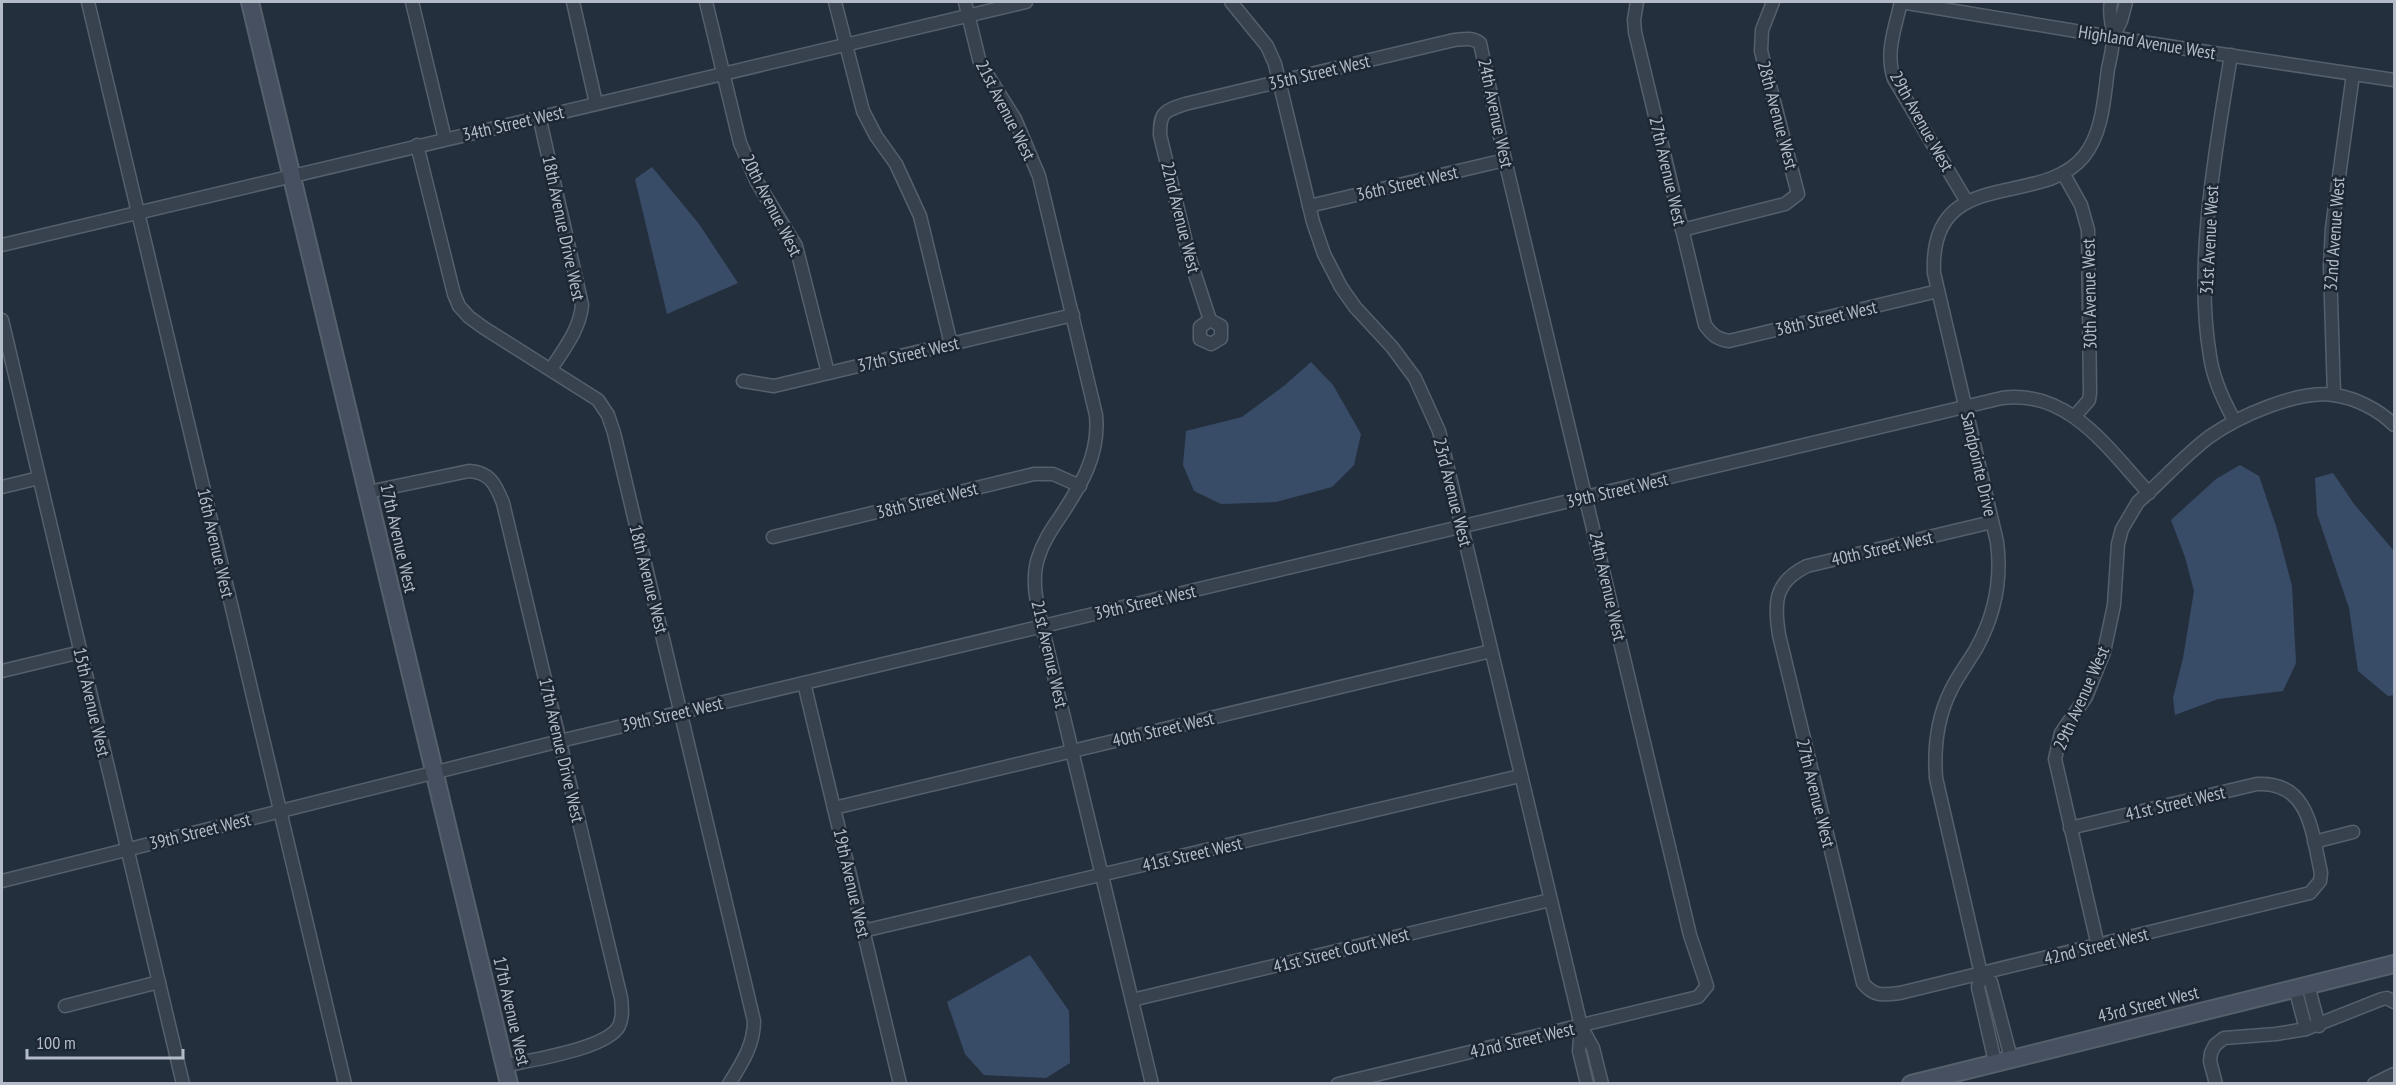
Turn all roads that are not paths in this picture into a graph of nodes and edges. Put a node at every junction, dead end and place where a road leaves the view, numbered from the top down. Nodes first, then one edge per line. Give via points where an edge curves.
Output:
1 (88, 2) edge
2 (250, 2) edge
3 (412, 2) edge
4 (573, 2) edge
5 (706, 2) edge
6 (835, 2) edge
7 (965, 2) edge
8 (1026, 2) edge
9 (1231, 2) edge
10 (1637, 2) edge
11 (1773, 2) edge
12 (1901, 2) edge
13 (2111, 2) edge
14 (2126, 2) edge
15 (968, 15) junction
16 (2113, 37) junction
17 (1476, 40) joint
18 (846, 45) junction
19 (2231, 55) junction
20 (723, 74) junction
21 (2353, 74) junction
22 (2394, 80) edge
23 (1280, 82) junction
24 (596, 103) junction
25 (1164, 114) joint
26 (539, 116) junction
27 (445, 139) junction
28 (417, 145) junction
29 (1506, 160) junction
30 (2063, 173) junction
31 (292, 175) junction
32 (1967, 202) junction
33 (1309, 206) junction
34 (137, 212) junction
35 (1682, 230) junction
36 (2, 245) edge
37 (1938, 291) junction
38 (1073, 315) junction
39 (2, 320) edge
40 (1210, 320) dead end
41 (1714, 336) joint
42 (951, 344) junction
43 (551, 369) junction
44 (828, 373) junction
45 (743, 381) dead end
46 (2334, 395) junction
47 (1966, 406) junction
48 (2075, 416) junction
49 (2234, 420) junction
50 (2394, 425) edge
51 (39, 478) junction
52 (1080, 486) junction
53 (2, 488) edge
54 (368, 492) junction
55 (2149, 493) junction
56 (1587, 497) junction
57 (1992, 522) junction
58 (1462, 526) junction
59 (773, 537) dead end
60 (1781, 588) joint
61 (1042, 626) junction
62 (1491, 651) junction
63 (81, 652) junction
64 (2, 671) edge
65 (804, 683) junction
66 (681, 712) junction
67 (560, 741) junction
68 (1072, 750) junction
69 (434, 772) junction
70 (1520, 776) junction
71 (834, 808) junction
72 (280, 810) junction
73 (2070, 828) junction
74 (2353, 832) dead end
75 (2314, 842) junction
76 (127, 849) junction
77 (1103, 876) junction
78 (2, 881) edge
79 (1550, 900) junction
80 (863, 931) junction
81 (2098, 946) junction
82 (2394, 964) edge
83 (1981, 974) junction
84 (159, 982) junction
85 (2302, 986) junction
86 (1703, 991) joint
87 (1872, 993) joint
88 (1132, 1000) junction
89 (2394, 1002) edge
90 (65, 1006) dead end
91 (1581, 1026) junction
92 (2319, 1026) junction
93 (2306, 1029) junction
94 (2003, 1060) junction
95 (504, 1066) junction
96 (2394, 1074) edge
97 (183, 1083) edge
98 (345, 1083) edge
99 (509, 1083) edge
100 (729, 1083) edge
101 (900, 1083) edge
102 (1152, 1083) edge
103 (1338, 1083) edge
104 (1587, 1083) edge
105 (1602, 1083) edge
106 (1911, 1083) edge
107 (2216, 1083) edge
108 (2374, 1083) edge

1 - 34 street, 16th Avenue West
2 - 31 street, 17th Avenue West
3 - 27 street
4 - 24 street
5 - 20 street, 20th Avenue West
6 - 18 street
7 - 15 street, 21st Avenue West
8 - 15 street, 34th Street West
9 - 23 street, 23rd Avenue West via 1267,46
10 - 35 street, 27th Avenue West via 1635,32
11 - 35 street, 28th Avenue West via 1762,30 1761,51 1798,194 1785,204
12 - 16 street, Highland Avenue West
12 - 32 street, 29th Avenue West via 1890,46 1894,79
13 - 16 street, Sandpointe Drive
14 - 16 street, Sandpointe Drive
15 - 18 street, 34th Street West
15 - 38 street, 21st Avenue West via 980,63 1015,119 1039,176
16 - 19 street, Highland Avenue West
16 - 30 street, Sandpointe Drive via 2098,131 2083,158
17 - 23 street, 35th Street West via 1454,40
17 - 29 street, 24th Avenue West via 1484,52
18 - 20 street, 34th Street West
18 - 42 street via 863,111 896,164 920,216
19 - 21 street, Highland Avenue West
19 - 49 street, 31st Avenue West via 2213,174 2206,275 2210,357 2223,400
20 - 24 street, 34th Street West
20 - 44 street, 20th Avenue West via 734,124 749,164 796,246
21 - 22 street, Highland Avenue West
21 - 46 street, 32nd Avenue West via 2331,228
23 - 25 street, 35th Street West via 1185,104
23 - 33 street, 23rd Avenue West
24 - 26 street, 34th Street West
25 - 40 street, 22nd Avenue West via 1160,118 1160,135 1190,259
26 - 27 street, 34th Street West
26 - 43 street, 18th Avenue Drive West via 582,305 574,333
27 - 28 street, 34th Street West
28 - 31 street, 34th Street West
28 - 43 street, 18th Avenue West via 448,276 459,306 484,328
29 - 33 street, 36th Street West
29 - 56 street, 24th Avenue West
30 - 32 street, Sandpointe Drive
30 - 48 street, 30th Avenue West via 2081,205 2088,230 2090,393
31 - 34 street, 34th Street West
31 - 54 street, 17th Avenue West
32 - 37 street, Sandpointe Drive via 1948,219 1937,243 1934,264
33 - 58 street, 23rd Avenue West via 1324,254 1341,287 1406,364 1422,392 1439,432
34 - 36 street, 34th Street West
34 - 72 street, 16th Avenue West
35 - 41 street, 27th Avenue West via 1705,326
37 - 41 street, 38th Street West via 1729,341
37 - 47 street, Sandpointe Drive
38 - 42 street, 37th Street West
38 - 52 street, 21st Avenue West via 1097,423 1090,466
39 - 51 street, 15th Avenue West
42 - 44 street, 37th Street West
43 - 66 street, 18th Avenue West via 598,400 608,415
44 - 45 street, 37th Street West via 774,386
46 - 49 street via 2273,405
46 - 50 street via 2373,409
47 - 48 street, 39th Street West via 2009,397 2032,399 2053,404
47 - 56 street, 39th Street West
47 - 57 street, Sandpointe Drive
48 - 55 street, 39th Street West
49 - 55 street via 2207,438
51 - 53 street
51 - 63 street, 15th Avenue West
52 - 59 street, 38th Street West via 1053,474 1034,474
52 - 61 street, 21st Avenue West via 1045,539 1038,558 1035,583
54 - 67 street, 17th Avenue Drive West via 469,471 483,474 494,483 503,503
54 - 69 street, 17th Avenue West
55 - 73 street, 29th Avenue West via 2138,502 2122,529 2114,605 2104,652 2086,698 2061,733 2055,750 2055,768
56 - 58 street, 39th Street West
56 - 86 street, 24th Avenue West via 1690,935 1707,981
57 - 60 street, 40th Street West via 1807,566
57 - 83 street, Sandpointe Drive via 2000,566 1996,597 1983,635 1945,704 1935,753 1938,790
58 - 61 street, 39th Street West
58 - 62 street, 23rd Avenue West
60 - 87 street, 27th Avenue West via 1776,601 1779,635 1861,979
61 - 65 street, 39th Street West
61 - 68 street, 21st Avenue West
62 - 68 street, 40th Street West
62 - 70 street, 23rd Avenue West
63 - 64 street
63 - 76 street, 15th Avenue West
65 - 66 street, 39th Street West
65 - 71 street, 19th Avenue West
66 - 67 street, 39th Street West
66 - 100 street, 18th Avenue West via 754,1020 750,1048
67 - 69 street, 39th Street West
67 - 95 street, 17th Avenue Drive West via 622,1016 615,1032 605,1040
68 - 71 street, 40th Street West
68 - 77 street, 21st Avenue West
69 - 72 street, 39th Street West
69 - 95 street, 17th Avenue West
70 - 77 street, 41st Street West
70 - 79 street, 23rd Avenue West
71 - 80 street, 19th Avenue West
72 - 76 street, 39th Street West
72 - 98 street, 16th Avenue West
73 - 75 street, 41st Street West via 2257,784 2291,793 2305,808
73 - 81 street, 29th Avenue West
74 - 75 street
75 - 81 street, 42nd Street West via 2321,873 2317,888 2310,893
76 - 78 street, 39th Street West
76 - 84 street, 15th Avenue West
77 - 80 street, 41st Street West
77 - 88 street, 21st Avenue West
79 - 88 street, 41st Street Court West
79 - 91 street, 23rd Avenue West
80 - 101 street, 19th Avenue West
81 - 83 street, 42nd Street West
82 - 85 street, 43rd Street West
83 - 87 street, 42nd Street West via 1900,993
83 - 94 street, Sandpointe Drive via 1978,987
84 - 90 street
84 - 97 street, 15th Avenue West
85 - 92 street
85 - 93 street
85 - 94 street, 43rd Street West
86 - 91 street, 42nd Street West via 1698,996
88 - 102 street, 21st Avenue West
89 - 92 street via 2387,998 2366,1004
91 - 103 street, 42nd Street West
91 - 104 street, 23rd Avenue West via 1579,1051
91 - 105 street, 23rd Avenue West via 1593,1048
92 - 93 street
93 - 107 street via 2230,1036 2219,1041 2210,1061
94 - 106 street, 43rd Street West
95 - 99 street, 17th Avenue West
96 - 108 street

